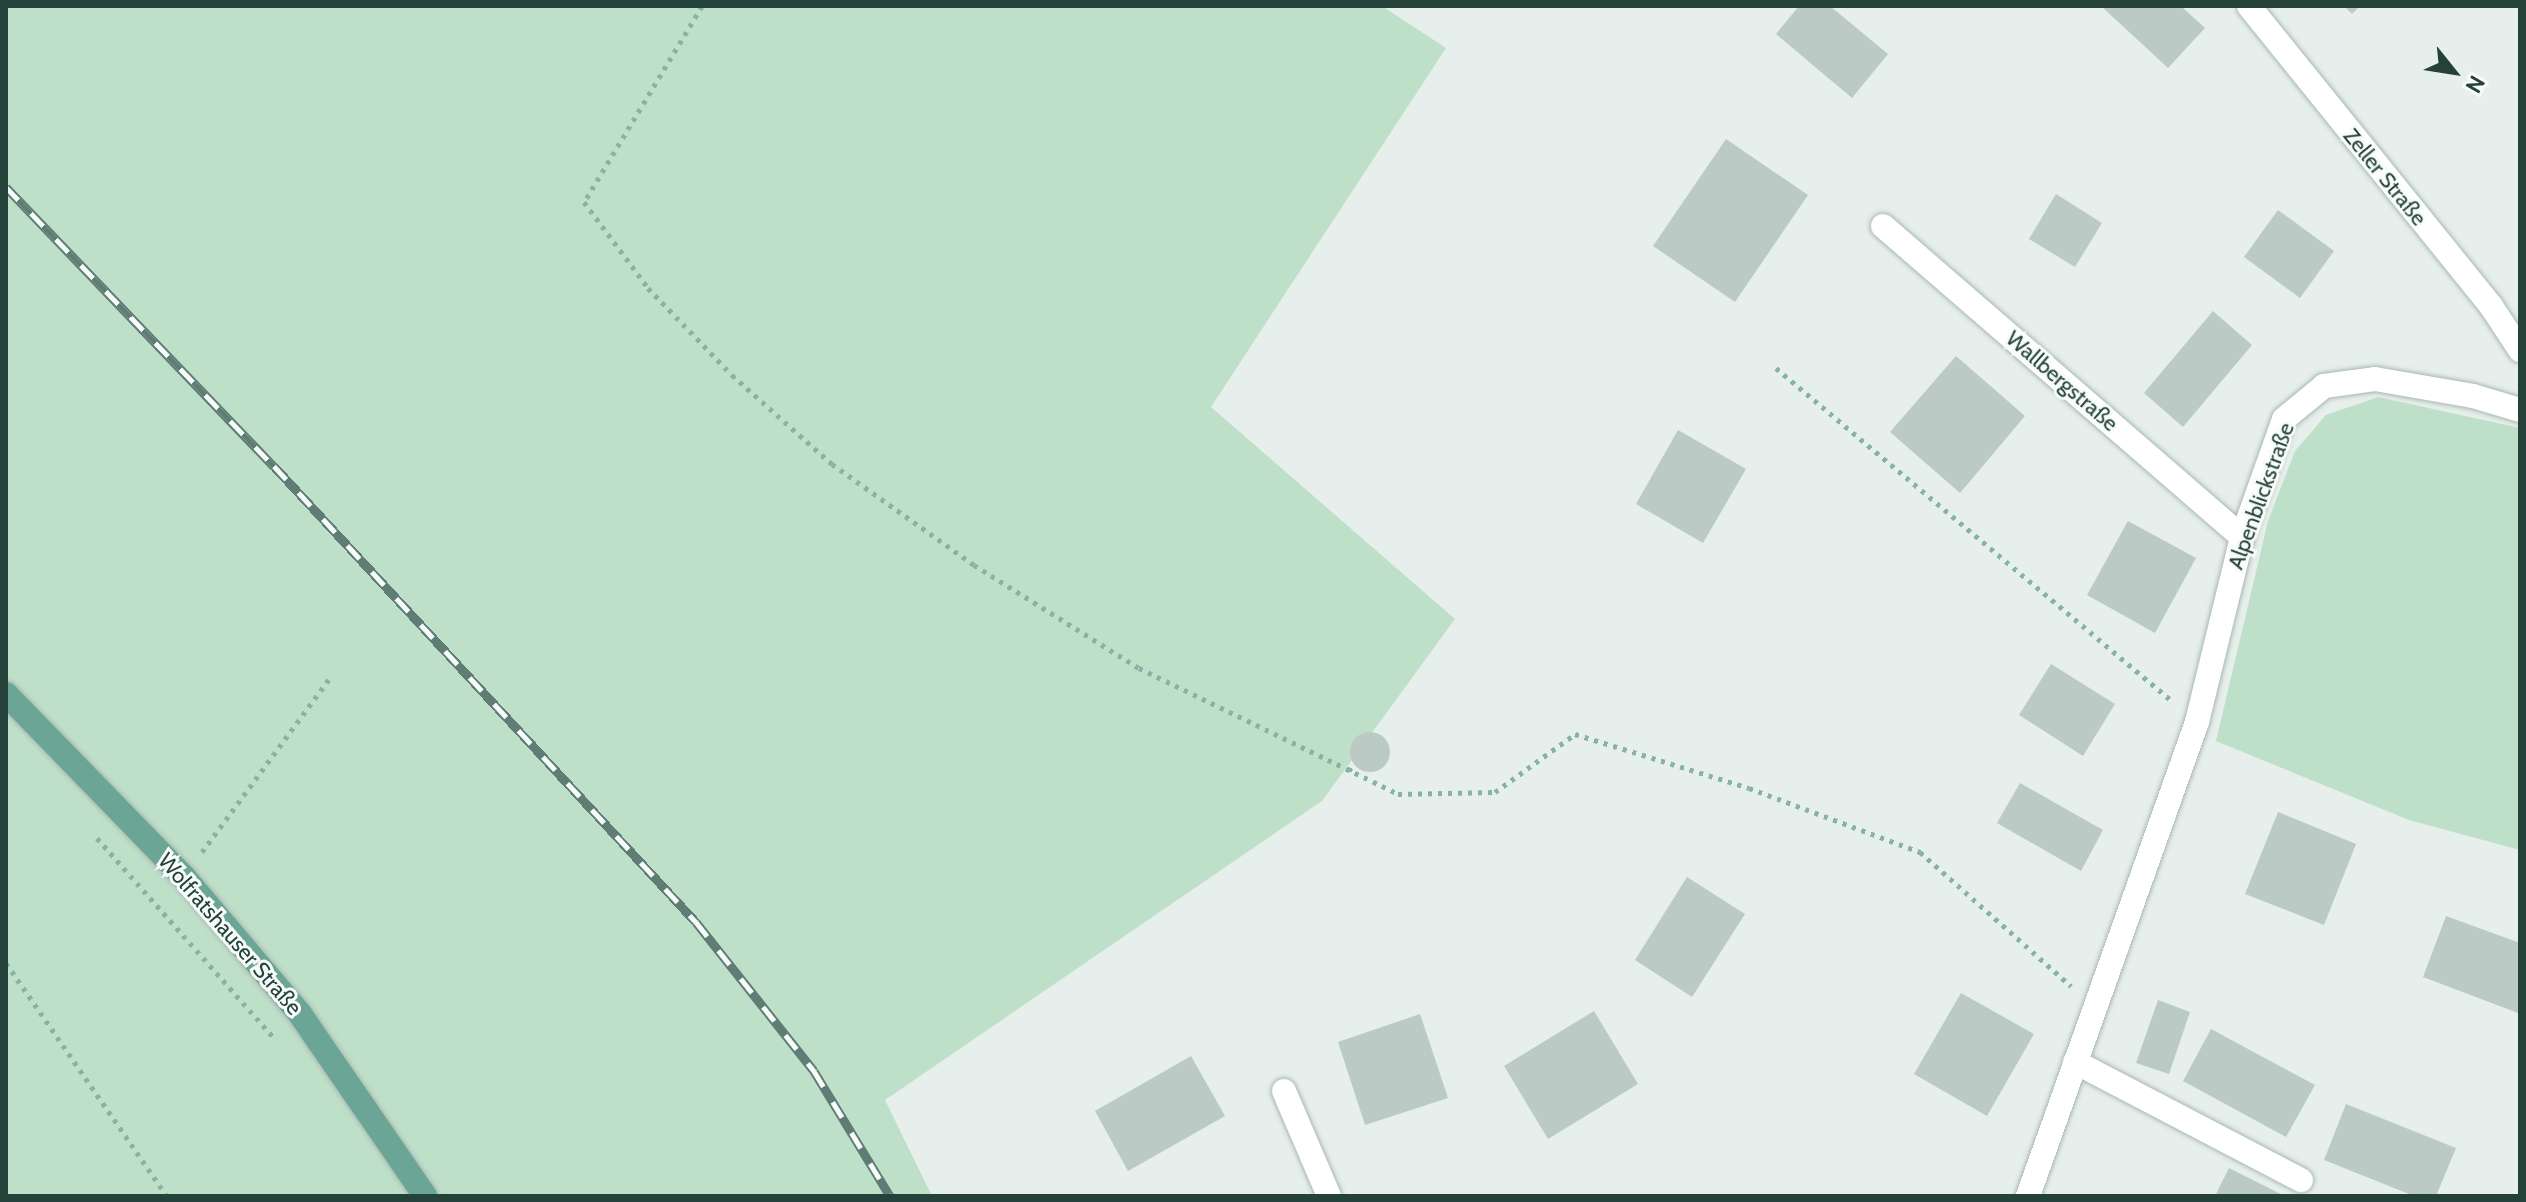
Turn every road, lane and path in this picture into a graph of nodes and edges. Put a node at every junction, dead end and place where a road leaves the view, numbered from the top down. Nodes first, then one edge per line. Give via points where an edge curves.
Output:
1 (702, 6) edge
2 (2249, 6) edge
3 (1883, 226) dead end
4 (2520, 350) edge
5 (1776, 368) dead end
6 (2520, 410) edge
7 (2242, 537) junction
8 (332, 675) dead end
9 (6, 694) edge
10 (2197, 722) junction
11 (1353, 763) dead end
12 (1349, 771) junction
13 (92, 832) dead end
14 (184, 877) junction
15 (6, 963) edge
16 (2095, 1007) junction
17 (284, 1051) dead end
18 (2075, 1062) junction
19 (1284, 1091) dead end
20 (2301, 1180) dead end
21 (167, 1196) edge
22 (425, 1196) edge
23 (1329, 1196) edge
24 (2028, 1196) edge

1 - 12 path via 584,202 648,288 732,375 832,464 974,565 1139,668
2 - 4 street, Zeller Straße via 2491,306
3 - 7 street, Wallbergstraße
5 - 10 path
6 - 7 street, Alpenblickstraße via 2375,379 2324,386 2284,419
7 - 10 street, Alpenblickstraße
8 - 14 path
9 - 14 main road, Wolfratshauser Straße
10 - 16 street, Alpenblickstraße
11 - 12 path
12 - 16 path via 1398,794 1495,792 1575,734 1749,788 1920,852
13 - 17 path
14 - 22 main road, Wolfratshauser Straße via 300,1014
15 - 21 path
16 - 18 street, Alpenblickstraße
18 - 20 street
18 - 24 street, Alpenblickstraße
19 - 23 street

